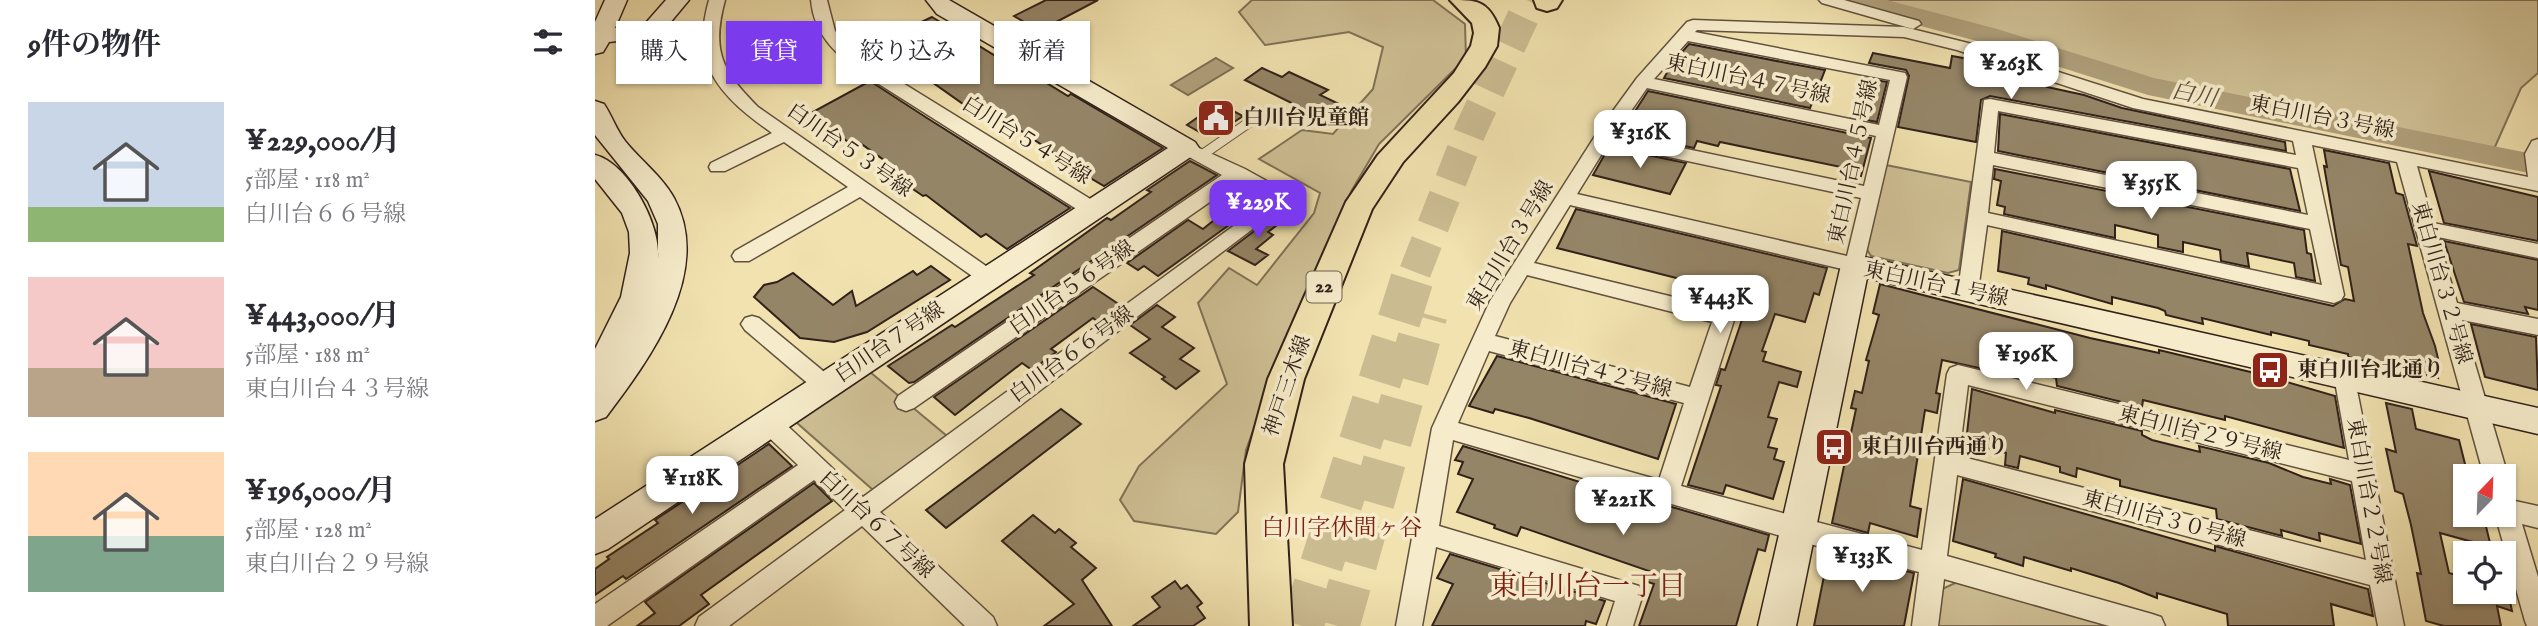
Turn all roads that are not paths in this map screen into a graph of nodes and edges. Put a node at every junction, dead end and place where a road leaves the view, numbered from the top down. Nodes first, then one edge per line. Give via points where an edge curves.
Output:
1 (616, 0) edge
2 (678, 0) edge
3 (717, 0) edge
4 (819, 0) edge
5 (937, 0) edge
6 (1462, 0) edge
7 (1828, 0) edge
8 (1682, 35) junction
9 (596, 40) edge
10 (1962, 46) junction
11 (1643, 82) junction
12 (595, 109) edge
13 (1255, 119) dead end
14 (1886, 132) junction
15 (785, 134) junction
16 (1603, 137) junction
17 (2301, 138) junction
18 (2536, 150) edge
19 (1194, 152) junction
20 (1984, 157) junction
21 (2406, 158) junction
22 (595, 163) edge
23 (2305, 163) junction
24 (718, 167) dead end
25 (1238, 173) junction
26 (2538, 183) edge
27 (862, 188) junction
28 (1871, 194) junction
29 (1566, 198) junction
30 (1093, 210) junction
31 (1978, 217) junction
32 (2319, 224) junction
33 (2425, 228) junction
34 (2538, 251) edge
35 (742, 256) dead end
36 (1855, 265) junction
37 (1522, 267) junction
38 (989, 278) junction
39 (1968, 291) junction
40 (2448, 309) junction
41 (753, 324) dead end
42 (2538, 327) edge
43 (1482, 341) junction
44 (595, 373) edge
45 (2345, 376) junction
46 (826, 386) junction
47 (1698, 398) junction
48 (906, 402) dead end
49 (2476, 407) junction
50 (595, 408) edge
51 (2538, 421) edge
52 (769, 424) junction
53 (1444, 428) junction
54 (1947, 463) junction
55 (2493, 464) edge
56 (814, 467) junction
57 (2363, 474) junction
58 (1667, 491) junction
59 (2517, 510) edge
60 (861, 511) junction
61 (2538, 517) edge
62 (2511, 527) edge
63 (1798, 530) junction
64 (1425, 534) junction
65 (595, 538) edge
66 (1933, 564) junction
67 (2382, 576) junction
68 (595, 619) edge
69 (2538, 619) edge
70 (708, 626) edge
71 (983, 626) edge
72 (1271, 626) edge
73 (1409, 626) edge
74 (1619, 626) edge
75 (1777, 626) edge
76 (1925, 626) edge
77 (2152, 626) edge
78 (2391, 626) edge

1 - 9 street
2 - 9 street via 650,31
3 - 15 street, 白川台５３号線 via 710,19 709,49 722,81 752,111
4 - 30 street, 白川台５４号線 via 819,18 836,45
5 - 19 street via 957,16
6 - 72 main road, 神戸三木線 / 22 via 1483,20 1485,45 1463,78 1371,183 1286,379 1264,464
7 - 10 street via 1965,38
8 - 10 street, 東白川台３号線 via 1693,25 1903,32
8 - 11 street, 東白川台３号線
8 - 14 street, 東白川台４５号線 via 1899,77
10 - 17 street, 東白川台３号線 via 2139,104
11 - 14 street, 東白川台４７号線
11 - 16 street, 東白川台３号線
12 - 50 street via 614,147 663,203 672,239 668,282 652,322
13 - 19 lane
14 - 28 street, 東白川台４５号線
15 - 24 street
15 - 27 street, 白川台５３号線
16 - 28 street
16 - 29 street, 東白川台３号線
17 - 21 street, 東白川台３号線
17 - 23 street
18 - 26 street
19 - 25 street
19 - 30 street, 白川台７号線
20 - 23 street via 1990,103
20 - 31 street
20 - 32 street
21 - 26 street, 東白川台３号線
21 - 33 street, 東白川台３２号線
22 - 44 street via 637,214 644,246 640,286 620,336
23 - 32 street
25 - 48 street, 白川台５６号線
25 - 60 street, 白川台６６号線 via 1283,199
27 - 35 street
27 - 38 street, 白川台５３号線
28 - 36 street, 東白川台４５号線
29 - 36 street
29 - 37 street, 東白川台３号線
30 - 38 street, 白川台７号線
31 - 32 street via 2334,295
31 - 39 street
33 - 34 street
33 - 40 street, 東白川台３２号線
36 - 39 street, 東白川台１号線
36 - 63 street, 東白川台１号線
37 - 43 street, 東白川台３号線
37 - 47 street via 1724,317
38 - 46 street, 白川台７号線
39 - 45 street, 東白川台１号線
40 - 42 street
40 - 49 street, 東白川台３２号線
41 - 46 street
43 - 47 street, 東白川台４２号線
43 - 53 street, 東白川台３号線
45 - 49 street, 東白川台１号線
45 - 57 street, 東白川台２２号線
46 - 52 street, 白川台７号線
47 - 58 street
49 - 51 street, 東白川台１号線
49 - 55 street, 東白川台３２号線
52 - 56 street, 白川台６７号線
52 - 65 street, 白川台７号線
53 - 58 street
53 - 64 street, 東白川台３号線
54 - 57 street, 東白川台２９号線 via 1958,374
54 - 66 street, 東白川台２９号線
54 - 67 street, 東白川台３０号線
56 - 60 street, 白川台６７号線
56 - 68 street
57 - 67 street, 東白川台２２号線
58 - 63 street
59 - 61 street
60 - 70 street, 白川台６６号線
60 - 71 street, 白川台６７号線
62 - 69 street
63 - 66 street
63 - 75 street, 東白川台１号線
64 - 73 street, 東白川台３号線
64 - 74 street via 1630,594
66 - 76 street, 東白川台２９号線
66 - 77 street
67 - 78 street, 東白川台２２号線

